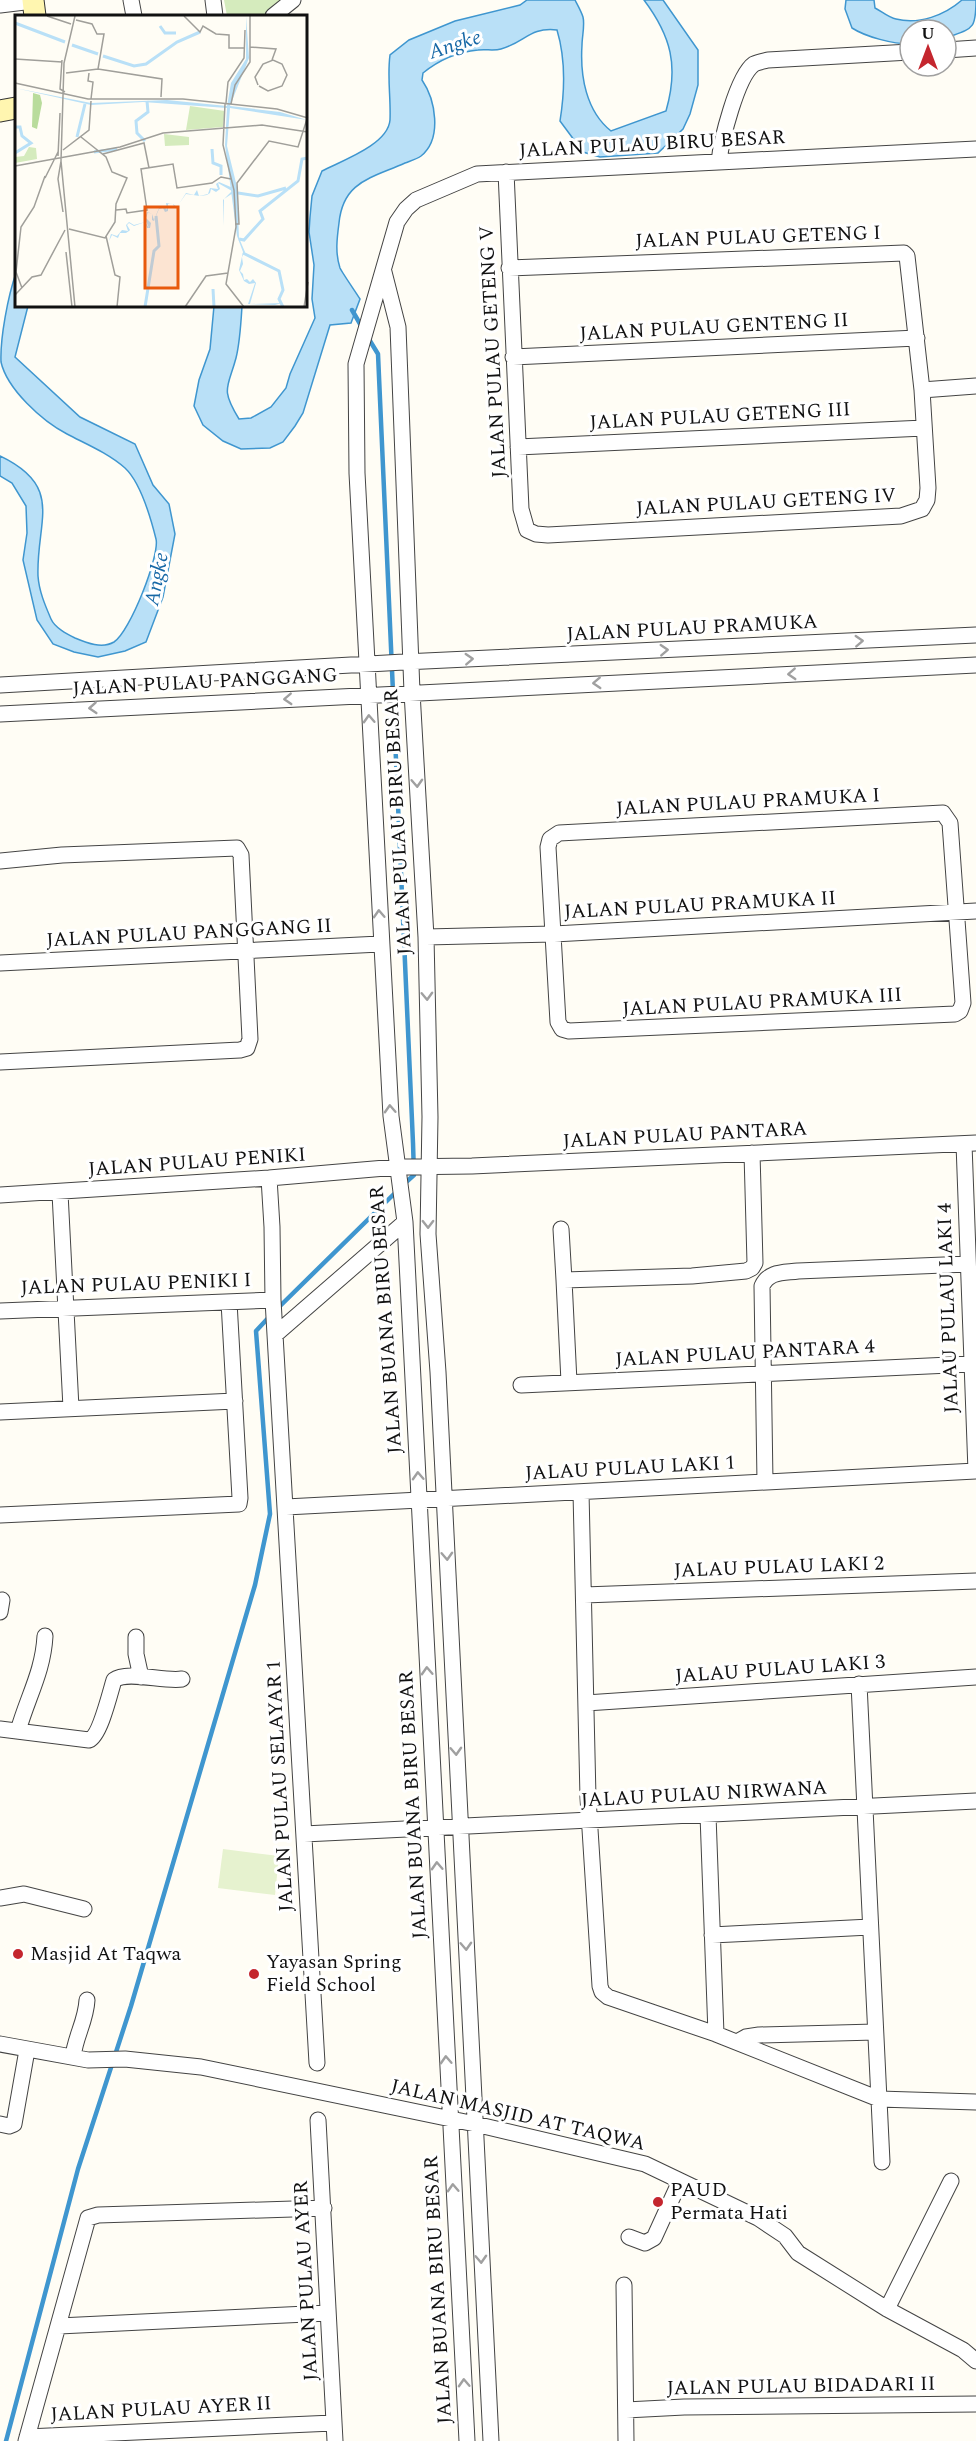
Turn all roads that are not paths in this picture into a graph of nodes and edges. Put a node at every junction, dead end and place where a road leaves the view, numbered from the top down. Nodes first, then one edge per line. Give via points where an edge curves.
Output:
1 (131, 0) edge
2 (213, 0) edge
3 (293, 0) edge
4 (0, 6) edge
5 (34, 6) edge
6 (134, 15) edge
7 (215, 15) edge
8 (274, 15) edge
9 (976, 48) edge
10 (958, 49) edge
11 (898, 53) edge
12 (15, 108) edge
13 (0, 111) edge
14 (976, 150) edge
15 (719, 162) junction
16 (506, 172) junction
17 (509, 268) junction
18 (384, 272) junction
19 (917, 338) junction
20 (513, 357) junction
21 (976, 386) edge
22 (922, 390) junction
23 (924, 428) junction
24 (518, 447) junction
25 (527, 530) joint
26 (976, 635) edge
27 (408, 662) junction
28 (367, 664) junction
29 (976, 665) edge
30 (0, 685) edge
31 (409, 692) junction
32 (370, 695) junction
33 (0, 714) edge
34 (0, 861) edge
35 (976, 911) edge
36 (957, 912) junction
37 (554, 934) junction
38 (426, 937) junction
39 (381, 944) junction
40 (245, 952) junction
41 (0, 963) edge
42 (0, 1062) edge
43 (970, 1144) edge
44 (752, 1153) junction
45 (425, 1166) junction
46 (398, 1170) junction
47 (269, 1178) junction
48 (60, 1192) junction
49 (0, 1195) edge
50 (404, 1219) junction
51 (561, 1229) dead end
52 (968, 1264) junction
53 (564, 1280) junction
54 (229, 1302) junction
55 (274, 1304) junction
56 (66, 1307) junction
57 (0, 1311) edge
58 (275, 1331) junction
59 (971, 1364) junction
60 (762, 1373) junction
61 (569, 1382) junction
62 (521, 1385) dead end
63 (235, 1401) junction
64 (71, 1408) junction
65 (0, 1412) edge
66 (976, 1471) edge
67 (765, 1482) junction
68 (581, 1492) junction
69 (444, 1499) junction
70 (419, 1500) junction
71 (286, 1507) junction
72 (0, 1515) edge
73 (976, 1581) edge
74 (584, 1595) junction
75 (45, 1636) dead end
76 (136, 1637) dead end
77 (141, 1677) junction
78 (976, 1677) edge
79 (182, 1679) dead end
80 (859, 1684) junction
81 (586, 1703) junction
82 (0, 1729) edge
83 (18, 1731) junction
84 (976, 1802) edge
85 (865, 1807) junction
86 (708, 1815) junction
87 (590, 1820) junction
88 (460, 1827) junction
89 (435, 1828) junction
90 (304, 1834) junction
91 (0, 1898) edge
92 (84, 1909) dead end
93 (870, 1927) junction
94 (712, 1935) junction
95 (87, 2000) dead end
96 (875, 2032) junction
97 (716, 2034) junction
98 (736, 2042) junction
99 (0, 2044) edge
100 (27, 2050) junction
101 (73, 2057) junction
102 (317, 2063) dead end
103 (879, 2100) junction
104 (976, 2102) edge
105 (449, 2119) junction
106 (318, 2120) dead end
107 (0, 2124) edge
108 (475, 2124) junction
109 (882, 2162) dead end
110 (680, 2181) junction
111 (951, 2181) dead end
112 (324, 2208) junction
113 (629, 2237) dead end
114 (624, 2285) dead end
115 (887, 2309) junction
116 (328, 2313) junction
117 (59, 2326) junction
118 (976, 2361) edge
119 (976, 2404) edge
120 (626, 2410) junction
121 (333, 2423) junction
122 (27, 2439) edge
123 (334, 2441) edge
124 (467, 2441) edge
125 (490, 2441) edge
126 (626, 2441) edge

1 - 6 street
2 - 7 street
3 - 8 street
4 - 5 street
9 - 10 street
11 - 15 street via 754,64 745,75 724,128
12 - 13 street
14 - 15 street, JALAN PULAU BIRU BESAR
15 - 16 street, JALAN PULAU BIRU BESAR
16 - 17 street, JALAN PULAU GETENG V
16 - 18 street, JALAN PULAU BIRU BESAR via 477,174 416,200 397,222
17 - 19 street, JALAN PULAU GETENG I via 900,252 907,256
17 - 20 street, JALAN PULAU GETENG V
18 - 27 street, JALAN PULAU BIRU BESAR via 398,327
18 - 28 street, JALAN PULAU BIRU BESAR via 356,364
19 - 20 street, JALAN PULAU GENTENG II
19 - 22 street, JALAN PULAU GETENG I
20 - 24 street, JALAN PULAU GETENG V
21 - 22 street
22 - 23 street, JALAN PULAU GETENG IV
23 - 24 street, JALAN PULAU GETENG III
23 - 25 street, JALAN PULAU GETENG IV via 927,500 922,510 913,514 548,535
24 - 25 street, JALAN PULAU GETENG V via 520,509
27 -> 26 street, JALAN PULAU PRAMUKA
27 - 28 street, JALAN PULAU PANGGANG
27 - 31 street, JALAN PULAU BIRU BESAR
28 - 30 street, JALAN PULAU PANGGANG
28 - 32 street, JALAN PULAU BIRU BESAR
29 -> 31 street
31 - 32 street, JALAN PULAU PANGGANG
31 -> 38 street, JALAN PULAU BIRU BESAR
32 -> 33 street, JALAN PULAU PANGGANG
39 -> 32 street, JALAN PULAU BIRU BESAR
34 - 40 street via 237,848 241,855
35 - 36 street, JALAN PULAU PRAMUKA II
36 - 37 street, JALAN PULAU PRAMUKA II
36 - 37 street, JALAN PULAU PRAMUKA I via 950,823 943,813 559,833 550,839 548,848
36 - 37 street, JALAN PULAU PRAMUKA III via 963,1003 956,1014 569,1031 558,1022
37 - 38 street, JALAN PULAU PRAMUKA II
38 -> 45 street, JALAN PULAU BIRU BESAR via 430,1117
39 - 40 street, JALAN PULAU PANGGANG II
46 -> 39 street, JALAN PULAU BIRU BESAR
40 - 41 street, JALAN PULAU PANGGANG II
40 - 42 street via 250,1039 247,1048
43 - 44 street, JALAN PULAU PANTARA
43 - 52 street, JALAU PULAU LAKI 4
44 - 45 street, JALAN PULAU PANTARA
44 - 53 street via 752,1268 692,1276
45 - 46 street, JALAN PULAU PANTARA
45 -> 69 street, JALAN PULAU BIRU BESAR
46 - 47 street, JALAN PULAU PENIKI
46 - 50 street, JALAN BUANA BIRU BESAR
47 - 48 street, JALAN PULAU PENIKI
47 - 55 street, JALAN PULAU SELAYAR 1
48 - 49 street, JALAN PULAU PENIKI
48 - 56 street
50 - 58 street
70 -> 50 street, JALAN BUANA BIRU BESAR
51 - 53 street
52 - 59 street, JALAU PULAU LAKI 4
52 - 60 street via 771,1274 762,1286
53 - 61 street
54 - 55 street, JALAN PULAU PENIKI I
54 - 56 street, JALAN PULAU PENIKI I
54 - 63 street
55 - 58 street, JALAN PULAU SELAYAR 1
56 - 57 street, JALAN PULAU PENIKI I
56 - 64 street
58 - 71 street, JALAN PULAU SELAYAR 1
59 - 60 street, JALAN PULAU PANTARA 4
59 - 66 street, JALAU PULAU LAKI 4
60 - 61 street, JALAN PULAU PANTARA 4
60 - 67 street
61 - 62 street, JALAN PULAU PANTARA 4
63 - 64 street
63 - 72 street via 240,1498 237,1505
64 - 65 street
66 - 67 street, JALAU PULAU LAKI 1
67 - 68 street, JALAU PULAU LAKI 1
68 - 69 street, JALAU PULAU LAKI 1
68 - 74 street
69 - 70 street, JALAU PULAU LAKI 1
69 -> 88 street
70 - 71 street, JALAU PULAU LAKI 1
89 -> 70 street, JALAN BUANA BIRU BESAR
71 - 90 street, JALAN PULAU SELAYAR 1
73 - 74 street, JALAU PULAU LAKI 2
74 - 81 street
75 - 83 street via 39,1674
76 - 77 street
77 - 79 street
77 - 83 street via 119,1676 114,1680 94,1738 65,1739
78 - 80 street, JALAU PULAU LAKI 3
80 - 81 street, JALAU PULAU LAKI 3
80 - 85 street
81 - 87 street
82 - 83 street
84 - 85 street, JALAU PULAU NIRWANA
85 - 86 street, JALAU PULAU NIRWANA
85 - 93 street
86 - 87 street, JALAU PULAU NIRWANA
86 - 94 street
87 - 88 street, JALAU PULAU NIRWANA
87 - 97 street via 602,1992 655,2015
88 - 89 street, JALAU PULAU NIRWANA
88 -> 108 street
89 - 90 street, JALAU PULAU NIRWANA
105 -> 89 street, JALAN BUANA BIRU BESAR
90 - 102 street, JALAN PULAU SELAYAR 1
91 - 92 street via 24,1894
93 - 94 street
93 - 96 street
94 - 97 street
95 - 101 street
96 - 98 street via 759,2035
96 - 103 street
97 - 98 street
98 - 103 street
99 - 100 street, JALAN MASJID AT TAQWA
100 - 101 street, JALAN MASJID AT TAQWA
100 - 107 street via 14,2124
101 - 105 street, JALAN MASJID AT TAQWA via 201,2067
103 - 104 street
103 - 109 street
105 - 108 street, JALAN MASJID AT TAQWA
124 -> 105 street, JALAN BUANA BIRU BESAR
106 - 112 street, JALAN PULAU AYER
108 - 110 street, JALAN MASJID AT TAQWA via 633,2160
108 -> 125 street
110 - 113 street via 654,2238 645,2243
110 - 115 street, JALAN MASJID AT TAQWA via 758,2218 785,2235 798,2253
111 - 115 street
112 - 116 street, JALAN PULAU AYER
112 - 117 street via 88,2218
114 - 120 street
115 - 118 street, JALAN MASJID AT TAQWA
116 - 117 street
116 - 121 street, JALAN PULAU AYER
117 - 122 street
119 - 120 street, JALAN PULAU BIDADARI II
120 - 126 street
121 - 122 street, JALAN PULAU AYER II
121 - 123 street, JALAN PULAU AYER

